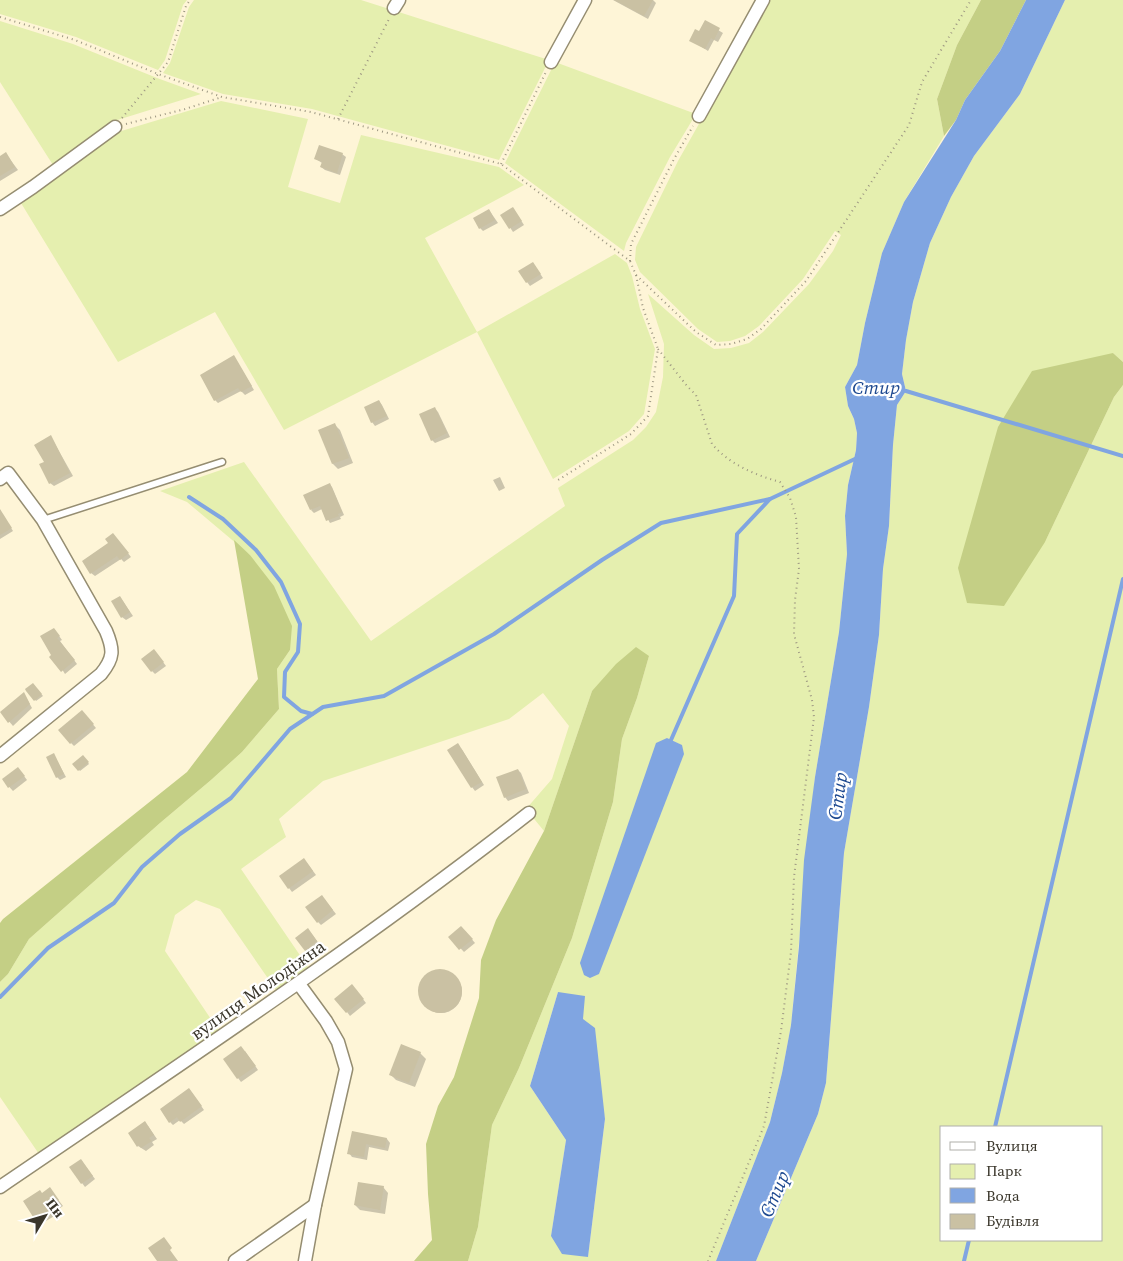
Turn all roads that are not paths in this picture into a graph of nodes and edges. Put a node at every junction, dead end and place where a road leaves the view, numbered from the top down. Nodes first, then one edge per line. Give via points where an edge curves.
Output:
1 (585, 0) edge
2 (763, 0) edge
3 (552, 62) road end
4 (699, 116) road end
5 (114, 127) road end
6 (0, 209) edge
7 (222, 462) dead end
8 (0, 479) edge
9 (43, 520) junction
10 (0, 756) edge
11 (529, 813) dead end
12 (299, 984) junction
13 (0, 1187) edge
14 (315, 1204) junction
15 (235, 1261) edge
16 (305, 1261) edge

1 - 3 street
2 - 4 street
5 - 6 street
7 - 9 lane
8 - 9 street via 8,473
9 - 10 street via 106,631 112,644 112,655 110,664 101,674
11 - 12 street, вулиця Молодіжна
12 - 13 street, вулиця Молодіжна
12 - 14 street via 338,1042 346,1069
14 - 15 street
14 - 16 street

